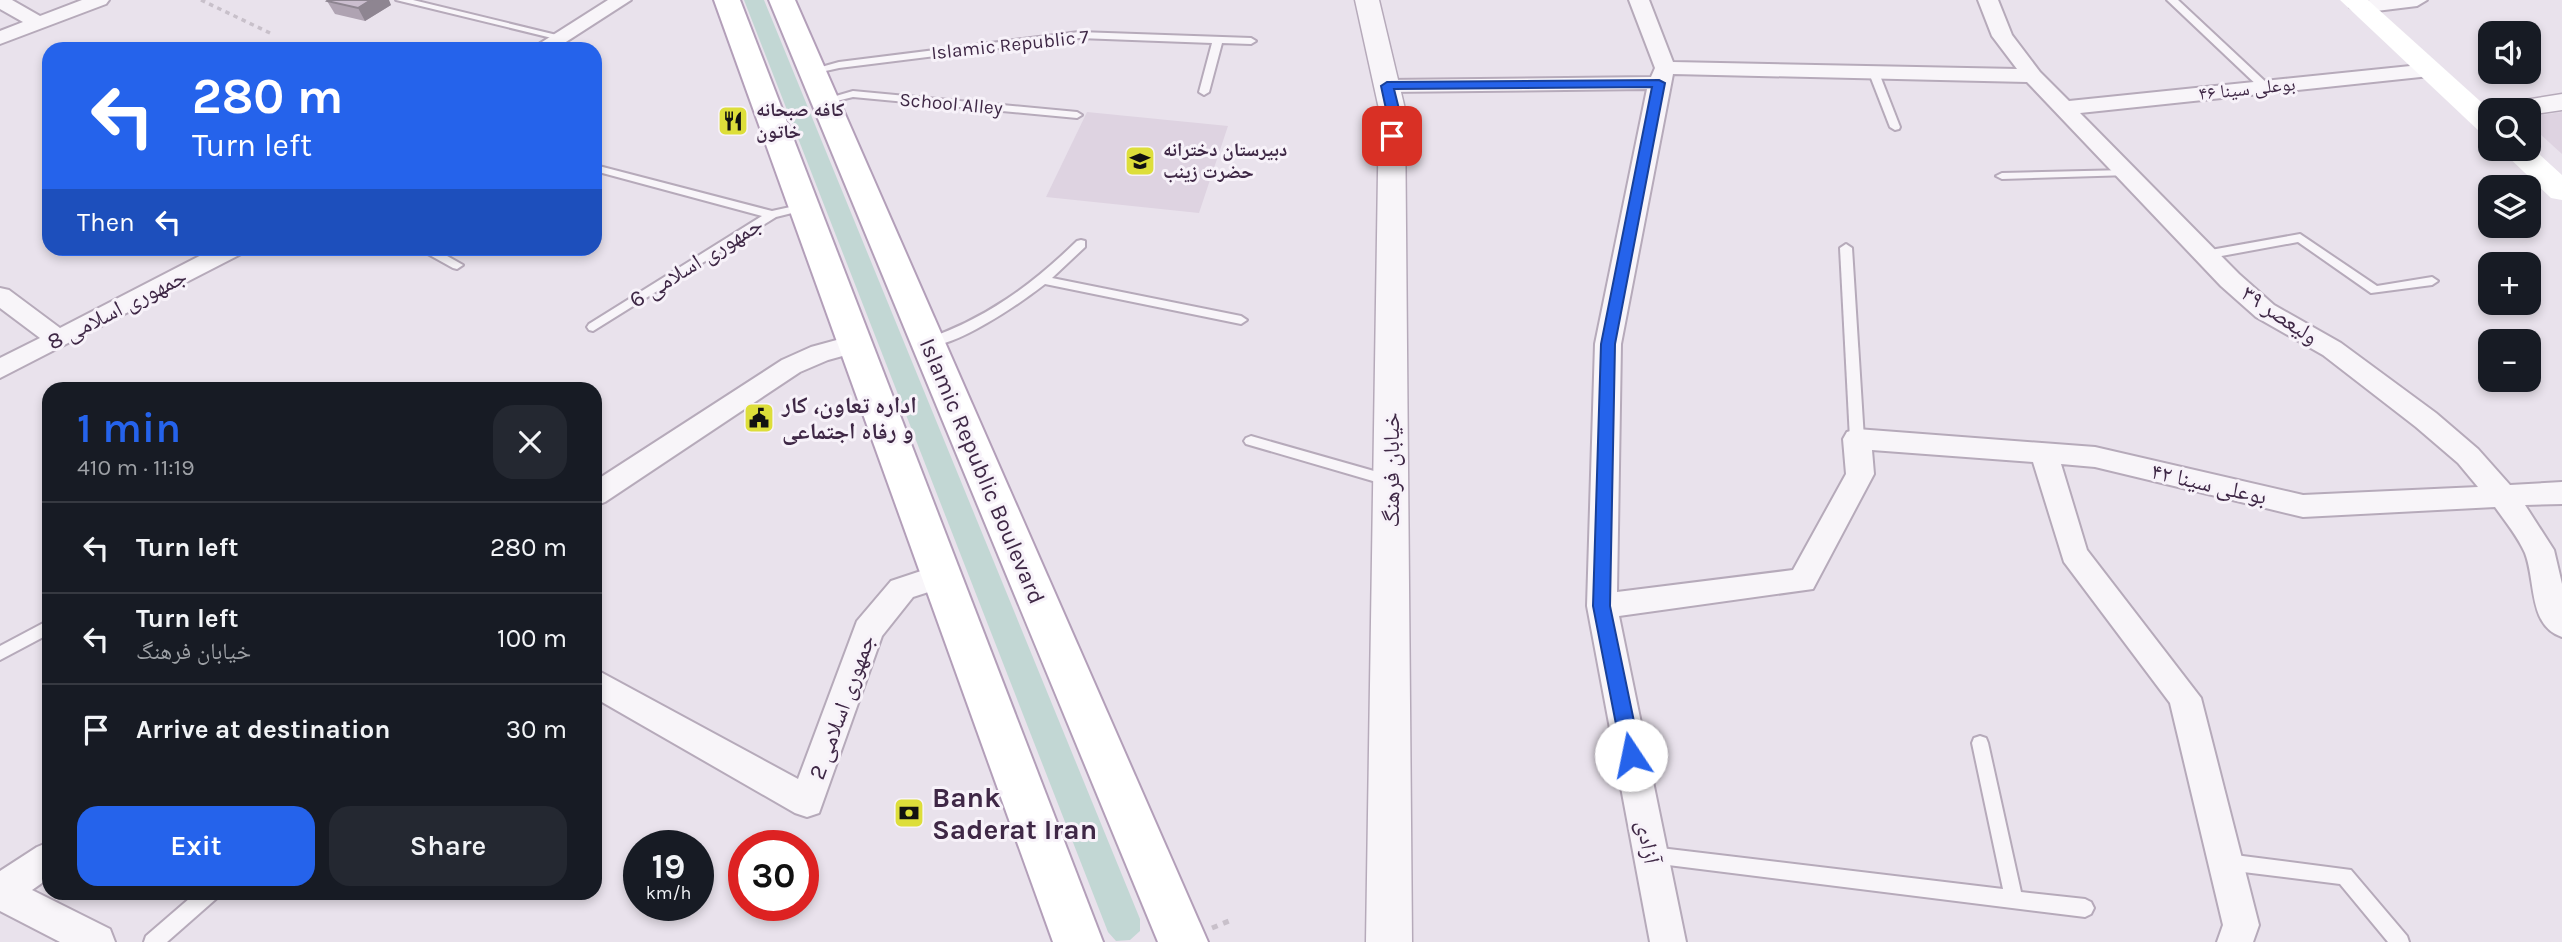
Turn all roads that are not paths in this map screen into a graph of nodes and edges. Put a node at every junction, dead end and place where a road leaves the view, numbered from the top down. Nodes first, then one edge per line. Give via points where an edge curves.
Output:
1 (99, 0) edge
2 (401, 0) edge
3 (621, 0) edge
4 (727, 0) edge
5 (782, 0) edge
6 (1367, 0) edge
7 (1639, 0) edge
8 (1988, 0) edge
9 (2172, 0) edge
10 (2417, 0) edge
11 (0, 1) edge
12 (2357, 3) edge
13 (38, 23) junction
14 (560, 37) junction
15 (0, 38) edge
16 (1218, 40) junction
17 (1251, 41) dead end
18 (552, 42) edge
19 (2430, 70) junction
20 (1874, 73) junction
21 (1662, 76) junction
22 (2033, 76) junction
23 (818, 86) junction
24 (1387, 86) junction
25 (2265, 87) junction
26 (1205, 92) dead end
27 (2562, 102) edge
28 (2541, 105) edge
29 (2065, 108) junction
30 (2478, 111) edge
31 (1077, 115) dead end
32 (1895, 127) dead end
33 (2528, 161) edge
34 (602, 170) edge
35 (2126, 173) junction
36 (2002, 176) dead end
37 (2562, 191) edge
38 (788, 211) junction
39 (1081, 244) dead end
40 (1846, 248) dead end
41 (2205, 255) junction
42 (219, 256) edge
43 (439, 256) edge
44 (457, 265) dead end
45 (1045, 280) junction
46 (2432, 281) dead end
47 (0, 296) edge
48 (1241, 320) dead end
49 (593, 327) dead end
50 (58, 339) junction
51 (928, 343) junction
52 (855, 344) junction
53 (0, 369) edge
54 (1857, 439) junction
55 (1251, 440) dead end
56 (2044, 453) junction
57 (1391, 481) junction
58 (602, 490) edge
59 (2562, 493) edge
60 (2503, 496) junction
61 (942, 576) junction
62 (1602, 606) junction
63 (2562, 625) edge
64 (42, 629) edge
65 (0, 654) edge
66 (602, 686) edge
67 (1980, 743) dead end
68 (1651, 855) junction
69 (2226, 862) junction
70 (42, 863) edge
71 (0, 891) edge
72 (2014, 899) junction
73 (202, 900) edge
74 (2085, 908) dead end
75 (97, 942) edge
76 (153, 942) edge
77 (1078, 942) edge
78 (1182, 942) edge
79 (1390, 942) edge
80 (1668, 942) edge
81 (2235, 942) edge
82 (2400, 942) edge

1 - 13 street
2 - 14 lane
3 - 14 street
4 - 38 main road
5 - 23 main road, Islamic Republic Boulevard
6 - 24 street, خیابان فرهنگ
7 - 21 street
8 - 22 street, ولیعصر ۳۹ via 2002,36
9 - 25 lane
10 - 12 street
11 - 13 street
12 - 19 main road
13 - 15 street
14 - 18 street
16 - 17 lane, Islamic Republic 7
16 - 23 lane, Islamic Republic 7 via 1079,35 839,65
16 - 26 lane
19 - 25 street, بوعلی سینا ۴۶
19 - 30 main road
20 - 21 street
20 - 22 street
20 - 32 lane
21 - 24 street
21 - 62 street, آزادی via 1608,344
22 - 29 street, ولیعصر ۳۹
23 - 31 lane, School Alley via 853,94
23 - 51 main road, Islamic Republic Boulevard
24 - 57 street, خیابان فرهنگ via 1392,109
25 - 29 street, بوعلی سینا ۴۶
27 - 28 street
29 - 35 street, ولیعصر ۳۹
33 - 37 main road
34 - 38 lane
35 - 36 lane
35 - 41 street, ولیعصر ۳۹
38 - 49 lane, جمهوری اسلامی 6
38 - 52 main road
39 - 45 lane
40 - 54 lane
41 - 46 lane via 2300,238 2375,290
41 - 60 street, ولیعصر ۳۹ via 2265,311 2332,349 2426,420 2468,456
42 - 50 street, جمهوری اسلامی 8
43 - 44 lane
45 - 48 lane
45 - 51 lane via 962,334
47 - 50 street
50 - 53 street, جمهوری اسلامی 8
51 - 78 main road, Islamic Republic Boulevard
52 - 58 street via 791,366
52 - 61 main road
54 - 56 street, بوعلی سینا ۴۲
54 - 62 street via 1860,474 1802,581
55 - 57 lane
56 - 60 street, بوعلی سینا ۴۲ via 2095,457 2303,506
56 - 69 street via 2074,554 2185,698
57 - 79 street, خیابان فرهنگ
59 - 60 street, بوعلی سینا ۴۲
60 - 63 street, ولیعصر ۳۹ via 2539,550 2555,618
61 - 66 street, جمهوری اسلامی 2 via 902,589 868,630 807,802
61 - 77 main road
62 - 68 street, آزادی
64 - 65 lane
67 - 72 lane
68 - 72 lane
68 - 80 street, آزادی
69 - 81 street via 2241,925
69 - 82 lane via 2345,876
70 - 71 street
71 - 75 street
72 - 74 lane
73 - 76 lane

